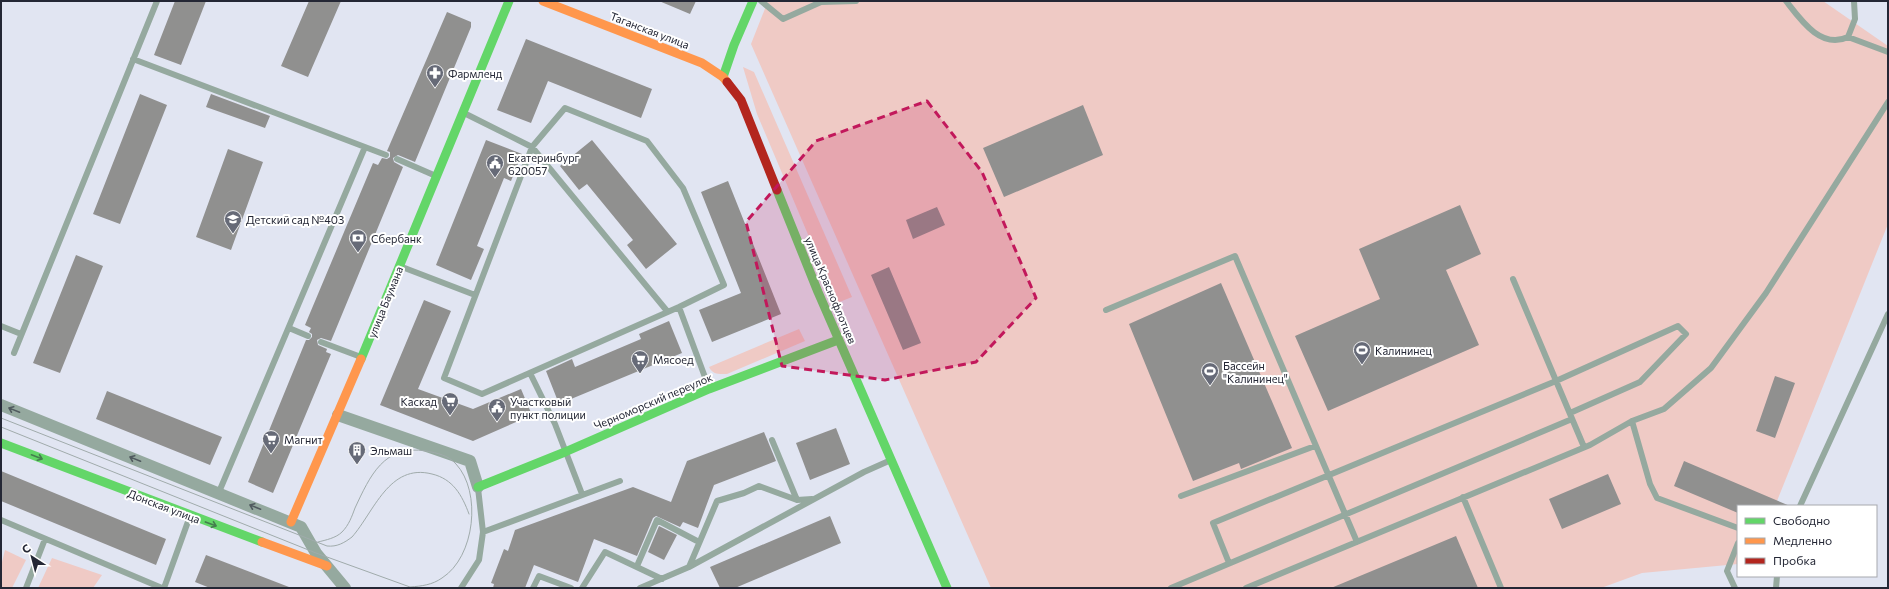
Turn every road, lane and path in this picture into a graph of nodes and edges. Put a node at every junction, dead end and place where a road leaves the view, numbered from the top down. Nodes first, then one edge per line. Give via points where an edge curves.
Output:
1 (157, 1) edge
2 (509, 1) edge
3 (543, 1) edge
4 (753, 1) edge
5 (761, 1) edge
6 (856, 1) edge
7 (1786, 1) edge
8 (1854, 1) edge
9 (1848, 37) junction
10 (1888, 52) edge
11 (133, 60) junction
12 (723, 77) junction
13 (1888, 102) edge
14 (463, 112) junction
15 (365, 147) junction
16 (532, 147) junction
17 (386, 155) dead end
18 (397, 159) dead end
19 (438, 176) junction
20 (399, 266) junction
21 (1514, 279) dead end
22 (475, 295) junction
23 (679, 307) junction
24 (1106, 310) dead end
25 (667, 311) junction
26 (1888, 314) edge
27 (1, 326) edge
28 (289, 328) junction
29 (21, 334) junction
30 (308, 336) dead end
31 (838, 340) junction
32 (321, 342) dead end
33 (14, 353) dead end
34 (362, 358) junction
35 (530, 373) junction
36 (1556, 381) junction
37 (709, 389) junction
38 (1, 405) edge
39 (338, 415) junction
40 (1571, 416) junction
41 (1632, 421) junction
42 (772, 440) dead end
43 (1, 443) edge
44 (1315, 446) junction
45 (1584, 447) junction
46 (565, 452) junction
47 (892, 460) junction
48 (1328, 475) junction
49 (620, 481) dead end
50 (478, 487) junction
51 (219, 492) junction
52 (582, 494) junction
53 (1182, 496) dead end
54 (1463, 497) junction
55 (815, 499) junction
56 (797, 500) junction
57 (1800, 505) edge
58 (1345, 514) junction
59 (190, 516) junction
60 (1, 520) edge
61 (291, 522) junction
62 (1737, 528) edge
63 (483, 532) junction
64 (45, 539) junction
65 (699, 542) junction
66 (1357, 542) junction
67 (1737, 546) edge
68 (1230, 563) junction
69 (327, 566) junction
70 (637, 566) junction
71 (689, 567) junction
72 (1777, 577) edge
73 (662, 579) junction
74 (26, 588) edge
75 (163, 588) edge
76 (345, 588) edge
77 (461, 588) edge
78 (533, 588) edge
79 (571, 588) edge
80 (582, 588) edge
81 (640, 588) edge
82 (947, 588) edge
83 (1171, 588) edge
84 (1246, 588) edge
85 (1501, 588) edge
86 (1736, 588) edge
87 (1776, 588) edge

1 - 11 lane
2 - 14 street, улица Баумана
3 - 12 street, Таганская улица via 702,63
4 - 12 street
5 - 6 lane via 783,19 821,2
7 - 9 lane via 1802,22 1816,34 1829,39 1842,40
8 - 9 lane via 1855,19
9 - 10 lane
11 - 15 lane
11 - 29 lane
12 - 31 street, улица Краснофлотцев via 741,100
13 - 41 lane via 1766,293 1711,368 1664,408
14 - 16 lane
14 - 19 street, улица Баумана
15 - 17 lane
15 - 28 lane
16 - 22 lane
16 - 23 lane via 565,108 647,141 683,188 724,285
16 - 25 lane
18 - 19 lane
19 - 20 street, улица Баумана
20 - 22 lane
20 - 34 street, улица Баумана
21 - 36 lane
22 - 35 lane via 444,378 482,394
23 - 25 lane
23 - 37 lane
24 - 44 lane via 1235,256
25 - 35 lane
26 - 57 lane
27 - 29 lane
28 - 30 lane
28 - 51 lane
29 - 33 lane
31 - 37 street, Черноморский переулок
31 - 47 street, улица Краснофлотцев
32 - 34 lane
34 - 39 street, улица Баумана
35 - 46 lane via 555,424
36 - 40 lane
36 - 40 lane via 1678,326 1686,334 1640,382
36 - 48 lane
37 - 46 street, Черноморский переулок
51 -> 38 street
39 - 50 street via 470,461
39 - 61 street, улица Баумана
40 - 45 lane
40 - 58 lane
41 - 45 lane
41 - 62 lane via 1650,484 1657,498
42 - 56 lane
43 -> 59 street, Донская улица
44 - 48 lane
44 - 53 lane
45 - 54 lane
46 - 50 street, Черноморский переулок
46 - 52 lane
47 - 55 lane
47 - 82 street, улица Краснофлотцев
48 - 58 lane
48 - 68 lane via 1213,523
49 - 52 lane
50 - 63 lane
61 -> 51 street
52 - 63 lane
54 - 66 lane
54 - 85 lane
55 - 56 lane
55 - 71 lane
56 - 65 lane via 759,486 717,501
58 - 66 lane
58 - 68 lane
59 -> 69 street, Донская улица
59 - 75 lane
60 - 64 lane
61 - 69 street via 301,527
63 - 77 lane via 479,560
64 - 74 lane
64 - 75 lane
65 - 70 lane via 657,520
65 - 71 lane
66 - 84 lane
67 - 86 lane via 1728,571
68 - 83 lane
69 - 76 street
70 - 73 lane
70 - 80 lane via 605,552
71 - 73 lane
72 - 87 lane
73 - 81 lane
78 - 79 lane via 539,576

